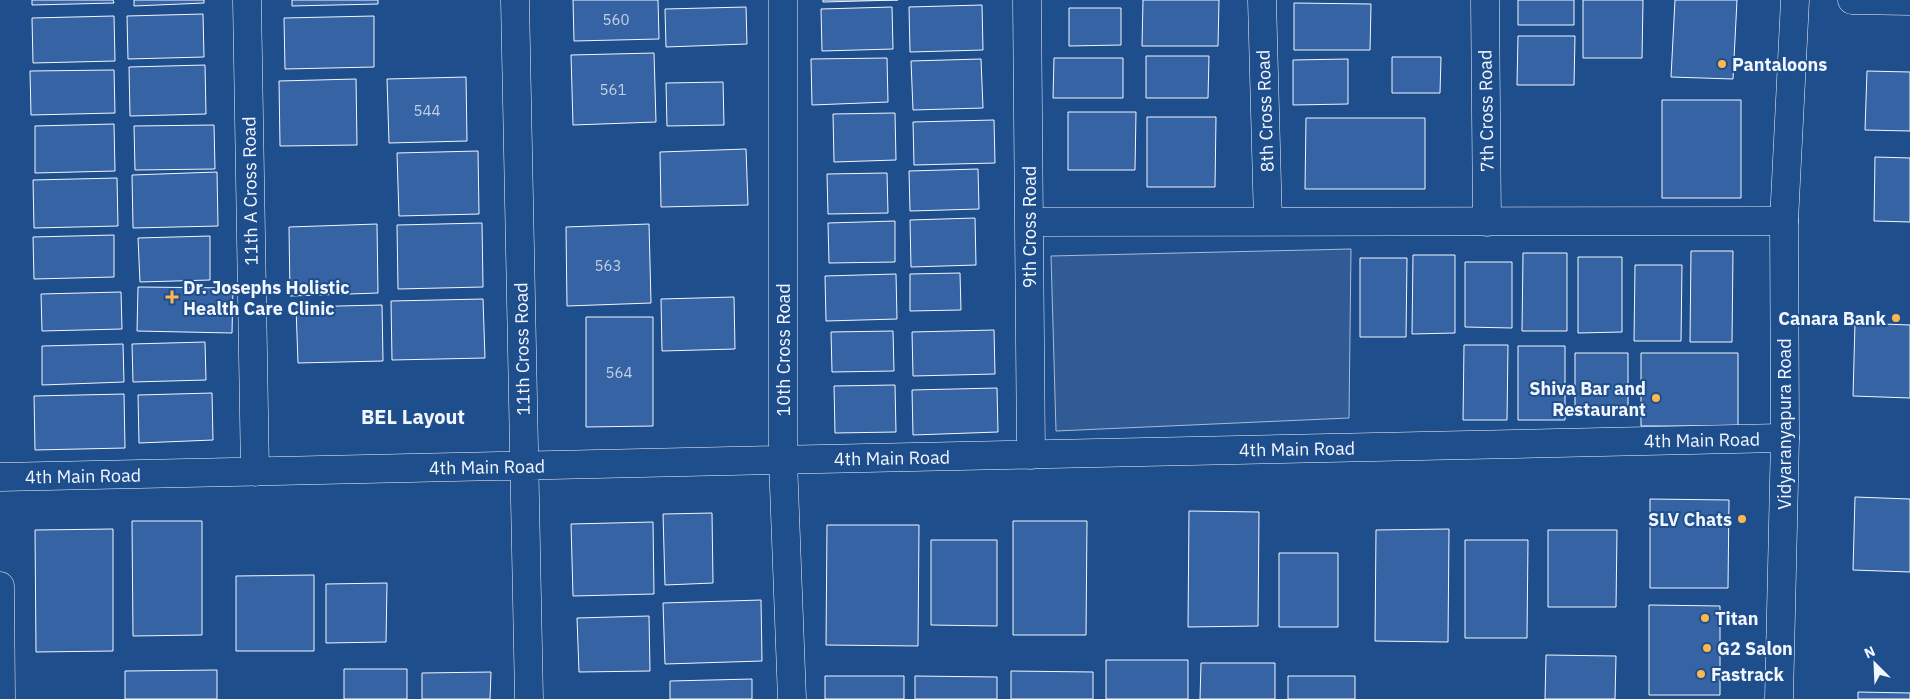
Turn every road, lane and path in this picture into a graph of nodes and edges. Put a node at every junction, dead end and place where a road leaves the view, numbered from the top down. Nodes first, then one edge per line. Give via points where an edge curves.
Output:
1 (247, 0) edge
2 (515, 0) edge
3 (783, 0) edge
4 (1028, 0) edge
5 (1262, 0) edge
6 (1485, 0) edge
7 (1796, 0) edge
8 (1852, 0) edge
9 (1910, 1) edge
10 (1029, 222) junction
11 (1268, 222) junction
12 (1487, 222) junction
13 (1784, 222) junction
14 (1785, 438) junction
15 (1031, 454) junction
16 (783, 460) junction
17 (525, 466) junction
18 (255, 472) junction
19 (0, 477) edge
20 (0, 586) edge
21 (1, 699) edge
22 (529, 699) edge
23 (792, 699) edge
24 (1779, 699) edge

1 - 18 street, 11th A Cross Road
2 - 17 street, 11th Cross Road
3 - 16 street, 10th Cross Road
4 - 10 street, 9th Cross Road
5 - 11 street, 8th Cross Road
6 - 12 street, 7th Cross Road
7 - 13 street, Vidyaranyapura Road
8 - 9 street
10 - 11 street
10 - 15 street, 9th Cross Road
11 - 12 street
12 - 13 street
13 - 14 street, Vidyaranyapura Road
14 - 15 street, 4th Main Road
14 - 24 street, Vidyaranyapura Road
15 - 16 street, 4th Main Road
16 - 17 street, 4th Main Road
16 - 23 street, 10th Cross Road
17 - 18 street, 4th Main Road
17 - 22 street, 11th Cross Road
18 - 19 street, 4th Main Road
20 - 21 street

